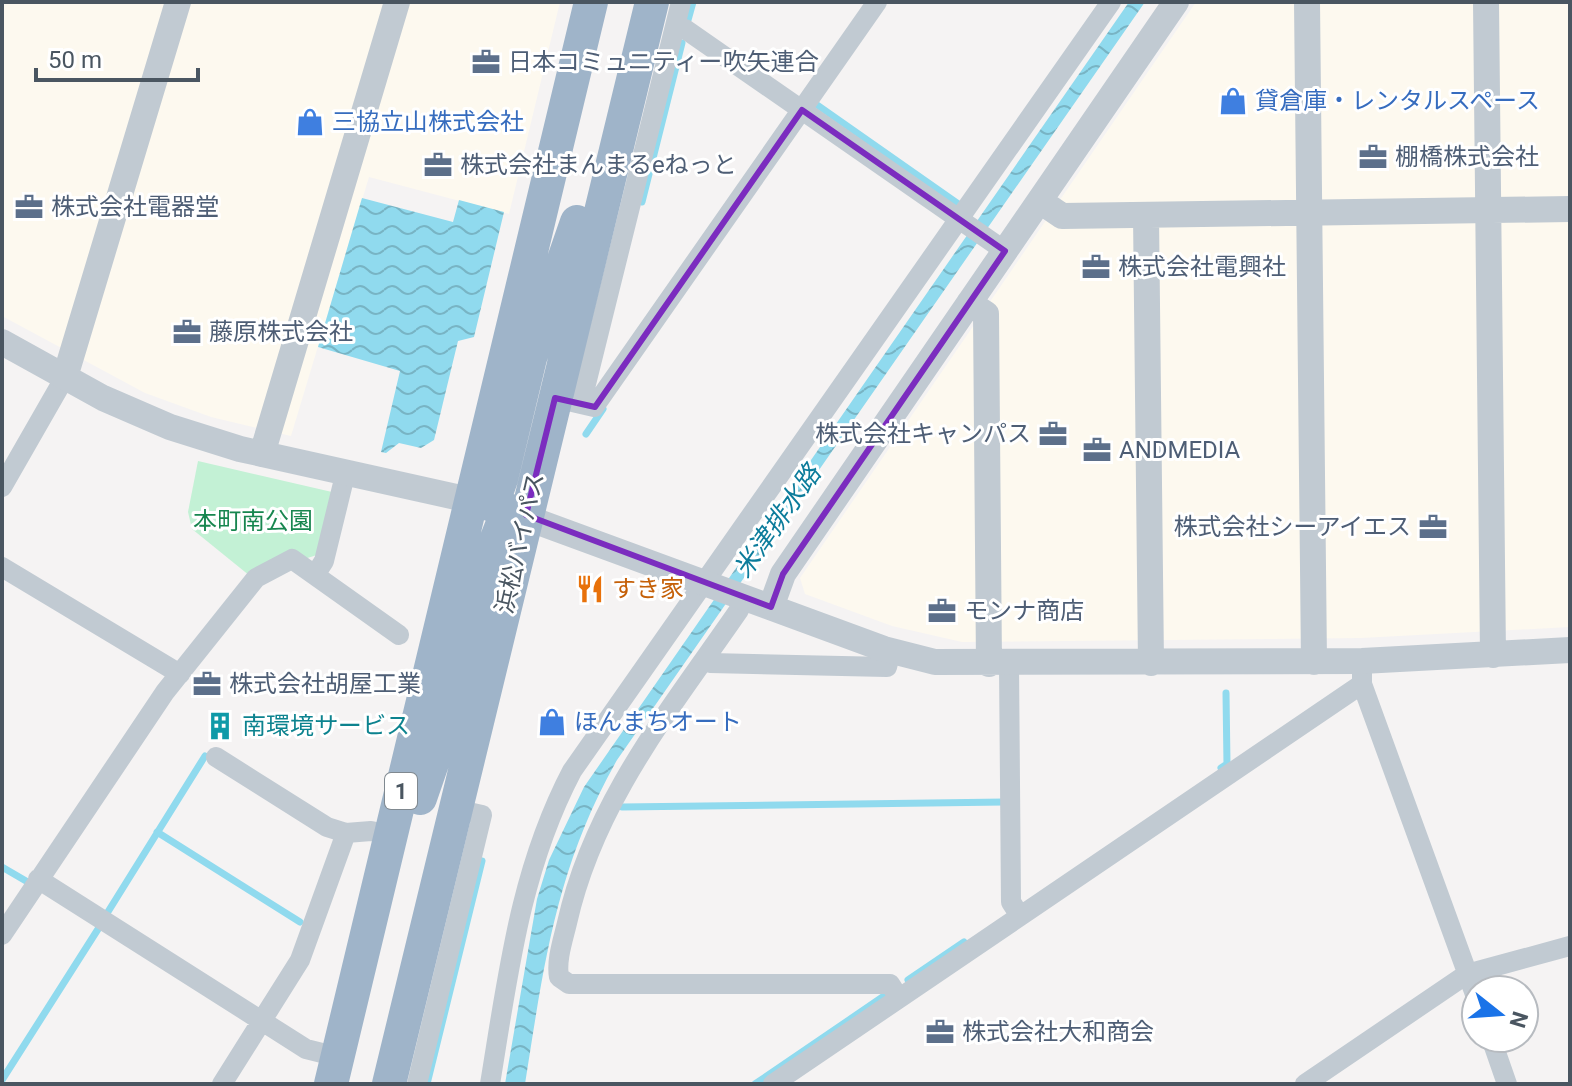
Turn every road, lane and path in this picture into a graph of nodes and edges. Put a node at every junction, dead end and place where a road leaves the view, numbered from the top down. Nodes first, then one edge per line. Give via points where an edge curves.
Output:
1 (178, 2) edge
2 (397, 2) edge
3 (591, 2) edge
4 (681, 2) edge
5 (877, 2) edge
6 (1111, 2) edge
7 (1176, 2) edge
8 (1307, 2) edge
9 (1486, 2) edge
10 (664, 14) edge
11 (628, 96) junction
12 (802, 110) junction
13 (1040, 201) junction
14 (1570, 209) edge
15 (1488, 211) junction
16 (1309, 213) junction
17 (1146, 215) junction
18 (963, 222) junction
19 (997, 245) junction
20 (969, 303) junction
21 (2, 342) edge
22 (65, 377) junction
23 (568, 401) junction
24 (262, 454) junction
25 (346, 471) junction
26 (2, 487) edge
27 (499, 507) junction
28 (2, 567) edge
29 (315, 575) junction
30 (708, 583) junction
31 (743, 596) junction
32 (771, 607) junction
33 (399, 635) dead end
34 (1570, 650) edge
35 (891, 651) junction
36 (1493, 655) junction
37 (705, 659) junction
38 (1314, 662) junction
39 (1151, 663) junction
40 (999, 664) junction
41 (1362, 672) junction
42 (180, 674) junction
43 (216, 757) dead end
44 (455, 809) junction
45 (346, 833) junction
46 (391, 835) junction
47 (38, 879) junction
48 (374, 905) junction
49 (1020, 916) junction
50 (2, 935) edge
51 (1570, 946) edge
52 (1467, 974) joint
53 (1460, 979) edge
54 (899, 998) junction
55 (262, 1021) junction
56 (1497, 1054) edge
57 (334, 1071) edge
58 (222, 1084) edge
59 (389, 1084) edge
60 (417, 1084) edge
61 (490, 1084) edge
62 (773, 1084) edge
63 (1305, 1084) edge
64 (1507, 1084) edge

1 - 22 street
2 - 24 street
3 - 27 highway, 浜松バイパス / 1
4 - 10 street
5 - 12 street
6 - 18 street
7 - 13 street
8 - 16 street
9 - 15 street
10 - 11 highway, 浜松バイパス / 1
10 - 12 street
10 - 23 street
11 - 23 highway, 浜松バイパス / 1
11 - 27 highway via 530,358
12 - 18 street
12 - 23 street via 594,407
13 - 17 street via 1062,216
13 - 19 street
14 - 15 street
15 - 16 street
15 - 36 street
16 - 17 street
16 - 38 street
17 - 39 street
18 - 19 street
18 - 30 street
19 - 20 street
20 - 32 street via 783,574
20 - 40 street via 986,314
21 - 22 street
22 - 24 street via 170,427
22 - 26 street
23 - 27 highway, 浜松バイパス / 1
24 - 25 street
25 - 27 street
25 - 29 street via 324,561
27 - 30 street
27 - 44 highway, 浜松バイパス / 1
27 - 46 highway, 浜松バイパス / 1
27 - 48 highway via 458,687 409,832
28 - 42 street
29 - 33 street
29 - 42 street via 292,559 256,578
30 - 31 street
30 - 61 street via 555,802 521,902
31 - 32 street
31 - 37 street
32 - 35 street
34 - 36 street
35 - 37 street via 887,667
35 - 40 street via 935,662
36 - 41 street
37 - 54 street via 629,768 594,836 570,908 559,977 569,984 890,984
38 - 39 street
38 - 41 street
39 - 40 street
40 - 49 street via 1011,902
41 - 49 street
41 - 52 street
42 - 47 street
43 - 45 street via 327,827
44 - 59 highway, 浜松バイパス / 1
44 - 60 street via 482,815
45 - 46 street
45 - 55 street via 309,942
46 - 48 highway, 浜松バイパス / 1
47 - 50 street
47 - 55 street
48 - 57 highway, 浜松バイパス / 1
49 - 54 street
51 - 52 street
53 - 63 street
54 - 62 street
55 - 57 street
55 - 58 street
56 - 64 street

